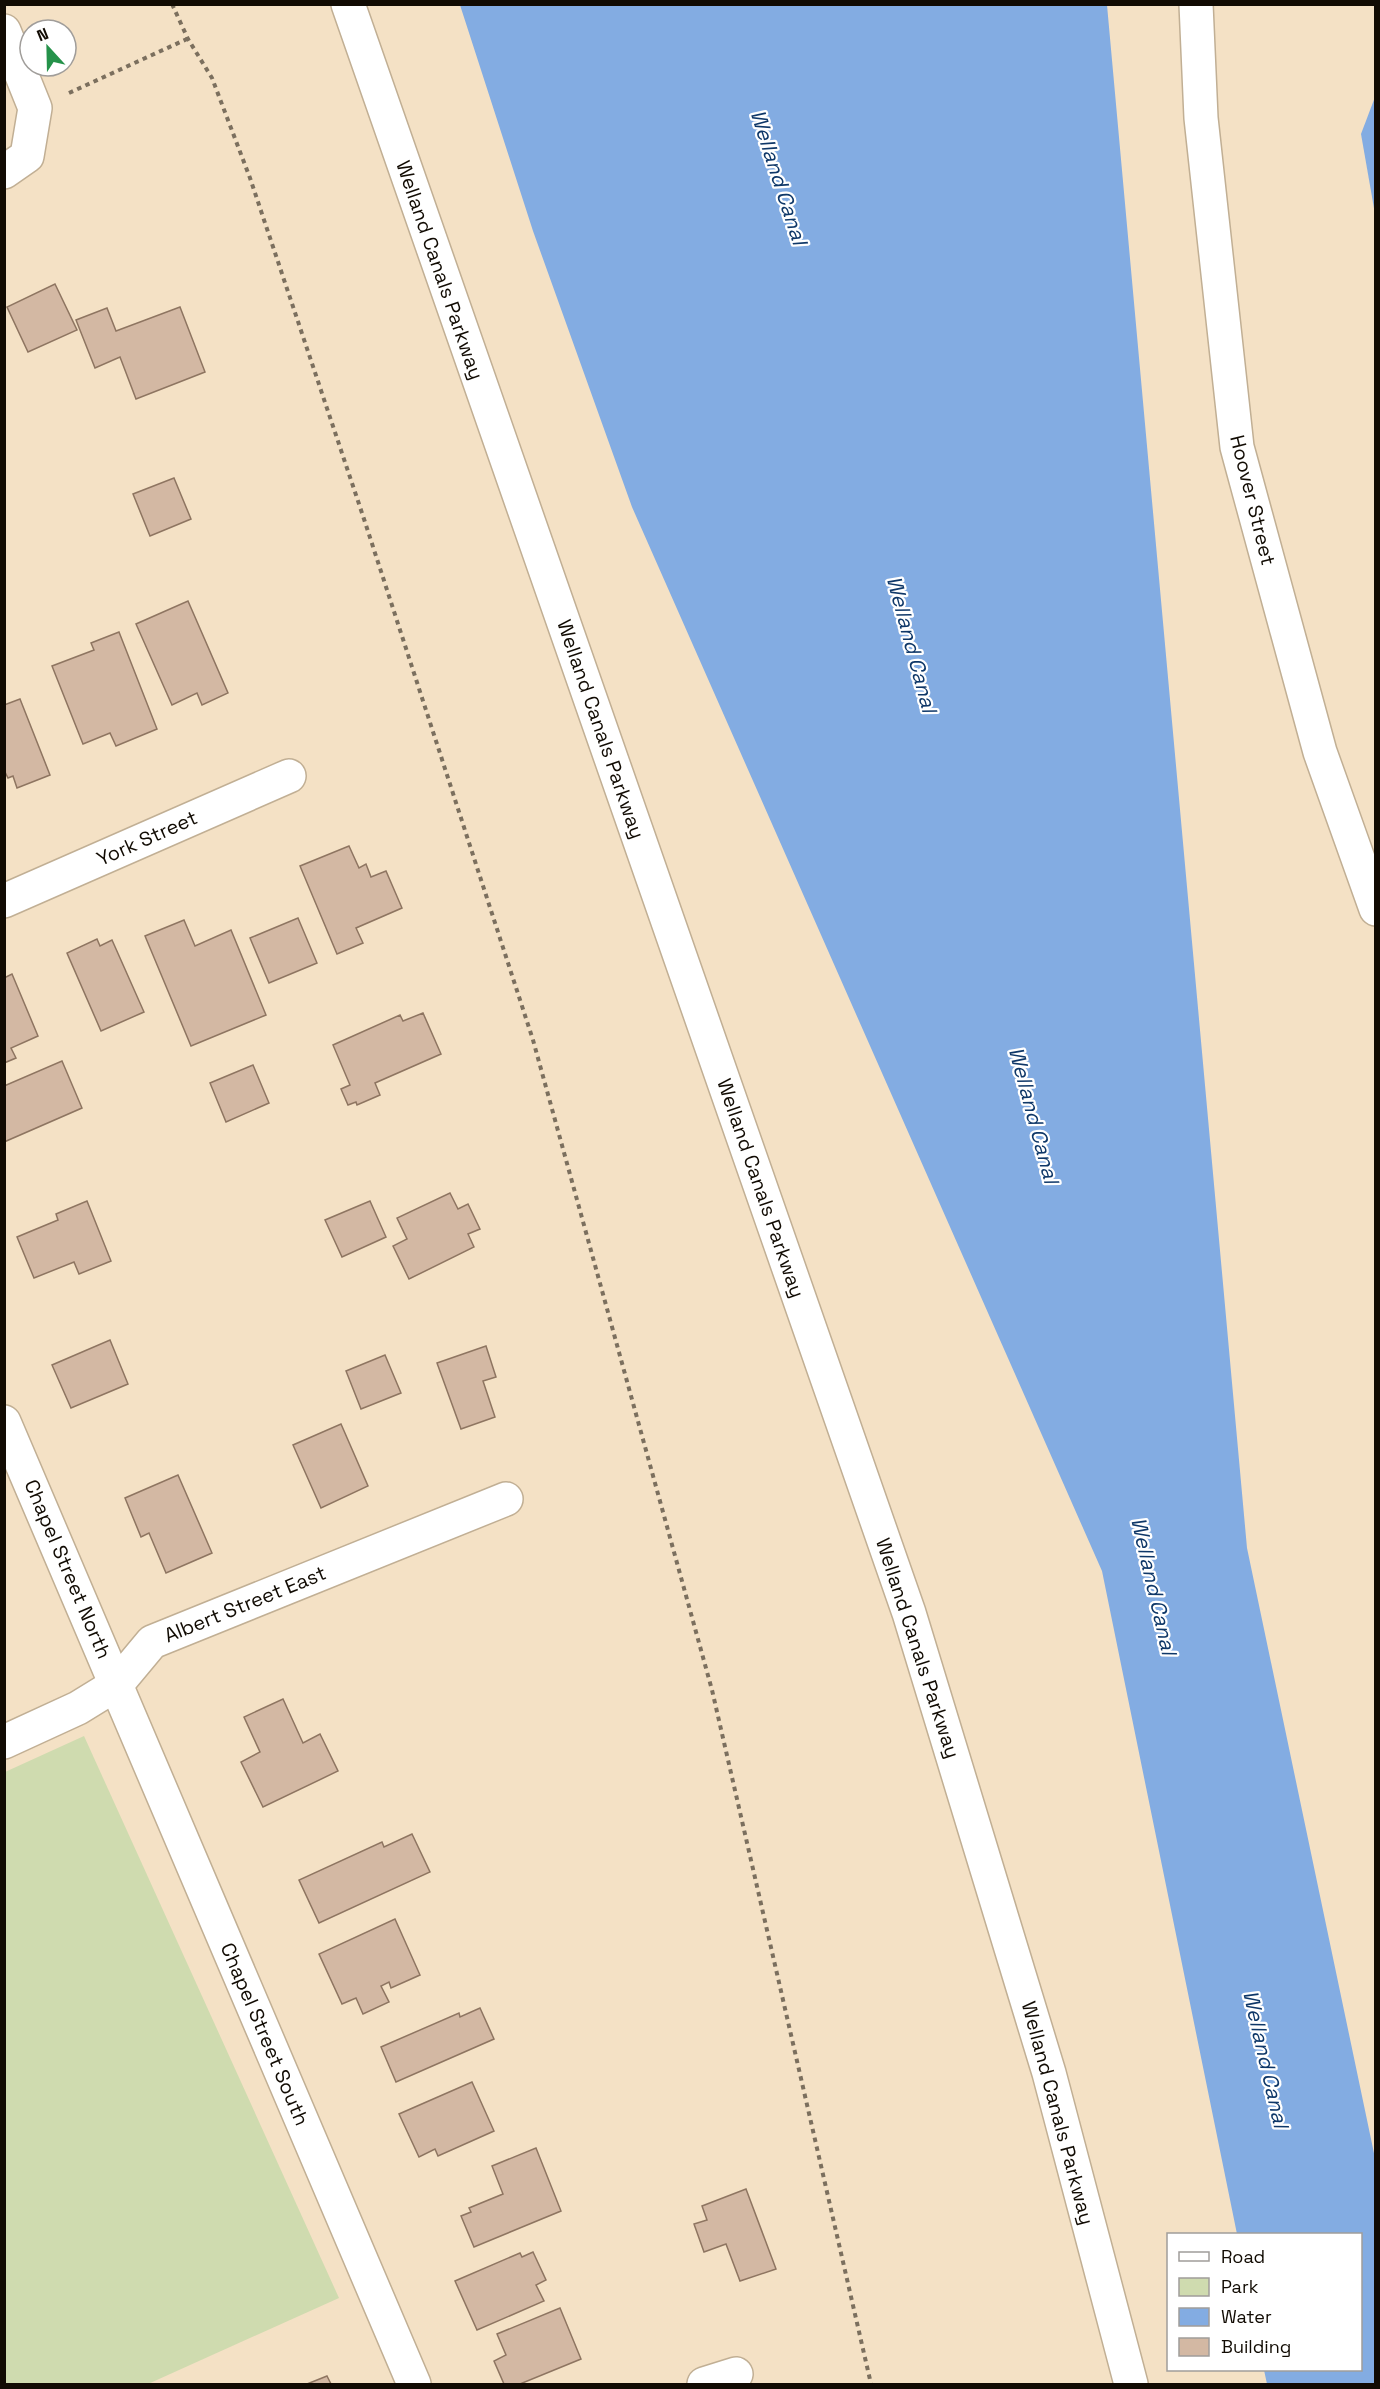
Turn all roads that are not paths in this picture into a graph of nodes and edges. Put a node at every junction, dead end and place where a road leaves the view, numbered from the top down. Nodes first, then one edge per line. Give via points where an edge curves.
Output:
1 (348, 4) edge
2 (1196, 4) edge
3 (4, 31) edge
4 (4, 172) edge
5 (289, 776) dead end
6 (4, 901) edge
7 (1376, 909) edge
8 (4, 1422) edge
9 (506, 1499) dead end
10 (117, 1684) junction
11 (4, 1742) edge
12 (736, 2374) dead end
13 (414, 2385) edge
14 (704, 2385) edge
15 (1131, 2385) edge

1 - 15 street, Welland Canals Parkway via 909,1613 1049,2073
2 - 7 street, Hoover Street via 1201,118 1237,447 1320,752
3 - 4 street via 35,108 27,156
5 - 6 street, York Street
8 - 10 street, Chapel Street North
9 - 10 street, Albert Street East via 152,1642
10 - 11 street, Albert Street East via 78,1708
10 - 13 street, Chapel Street South
12 - 14 street

